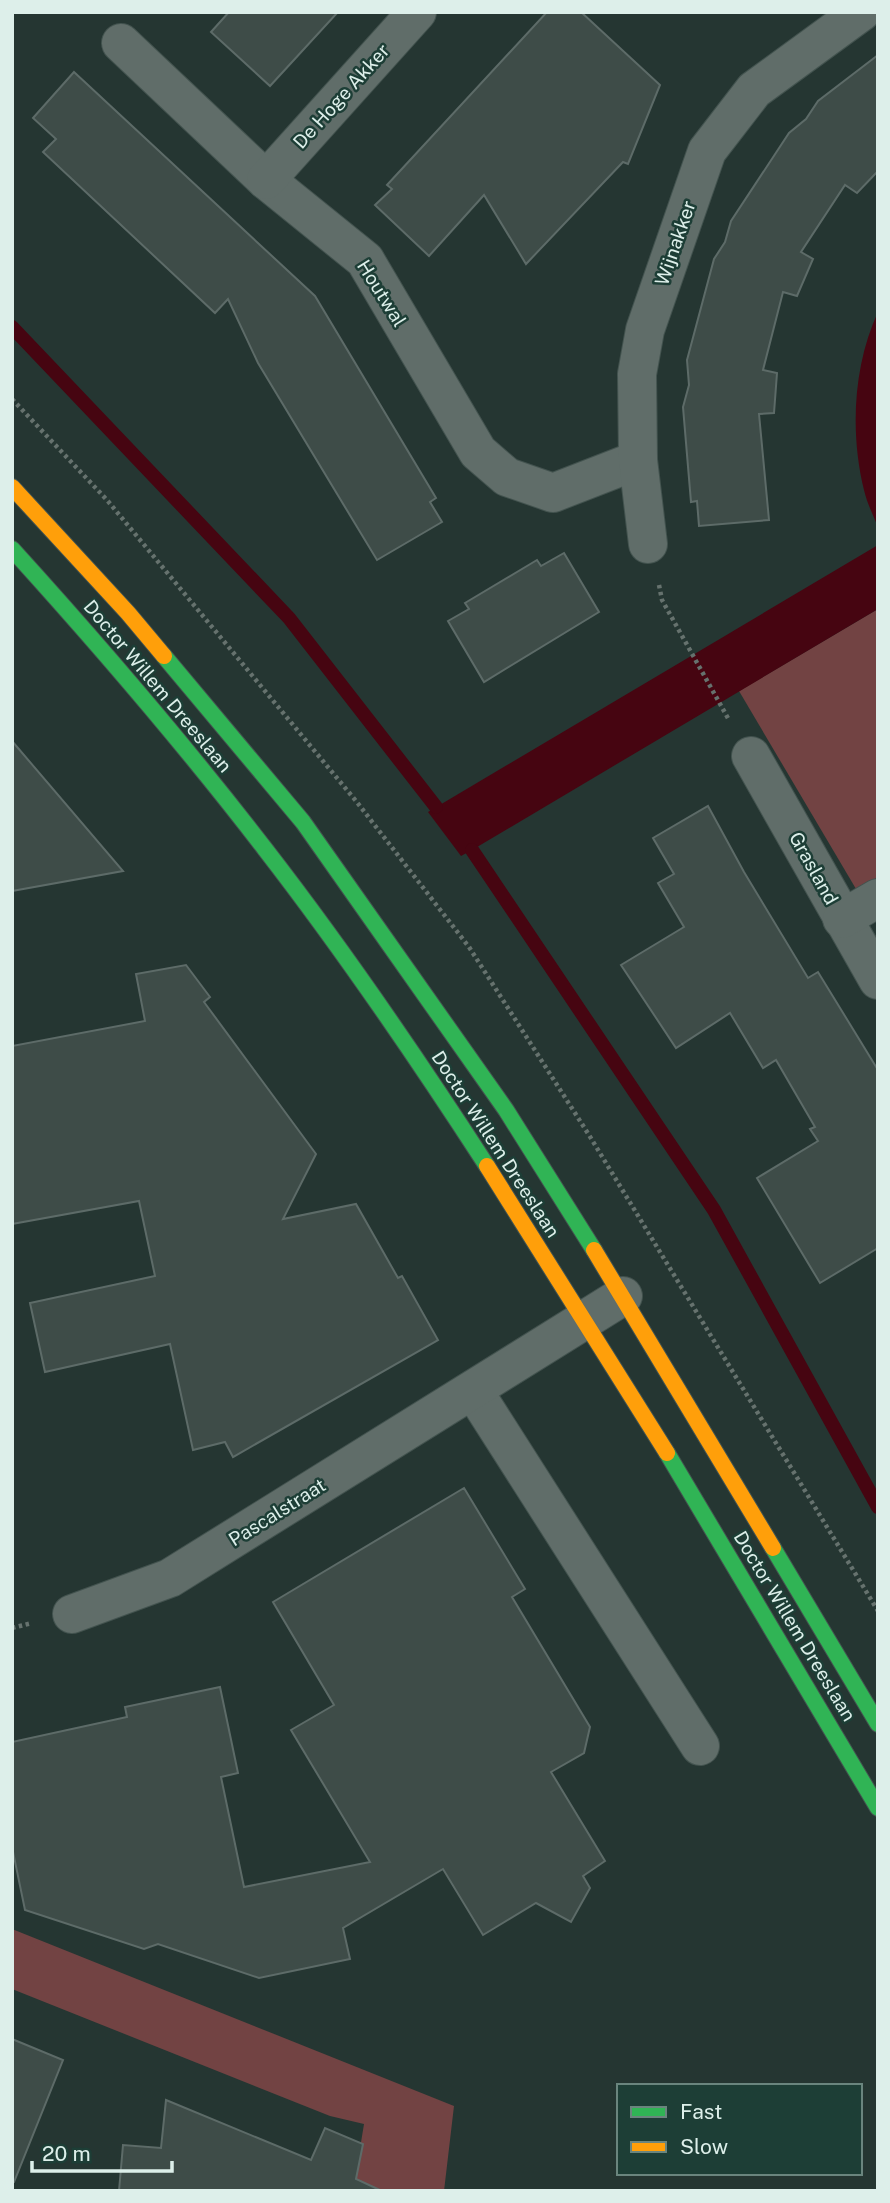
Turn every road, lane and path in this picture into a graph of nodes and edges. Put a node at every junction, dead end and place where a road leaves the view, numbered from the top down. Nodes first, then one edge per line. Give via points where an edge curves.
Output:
1 (417, 12) edge
2 (861, 12) edge
3 (121, 43) dead end
4 (266, 180) junction
5 (638, 460) junction
6 (12, 488) edge
7 (649, 544) joint
8 (12, 549) edge
9 (722, 709) dead end
10 (751, 756) dead end
11 (878, 898) edge
12 (842, 919) junction
13 (878, 980) edge
14 (623, 1296) junction
15 (584, 1320) junction
16 (473, 1390) junction
17 (72, 1614) dead end
18 (878, 1724) edge
19 (700, 1746) dead end
20 (878, 1808) edge

1 - 4 street, De Hoge Akker
2 - 5 street, Wijnakker via 754,90 707,151 645,330 637,374
3 - 4 street, Houtwal
4 - 5 street, Houtwal via 365,260 478,452 507,477 553,492
5 - 7 street, Wijnakker
6 - 14 main road, Doctor Willem Dreeslaan via 128,613 303,822 506,1110
7 - 9 path via 662,600
8 - 15 main road, Doctor Willem Dreeslaan via 97,642 270,855 343,953 465,1131
10 - 12 street, Grasland
11 - 12 street
12 - 13 street, Grasland
14 - 15 street, Pascalstraat
14 - 18 main road, Doctor Willem Dreeslaan
15 - 16 street, Pascalstraat
15 - 20 main road, Doctor Willem Dreeslaan
16 - 17 street, Pascalstraat via 170,1578
16 - 19 street

